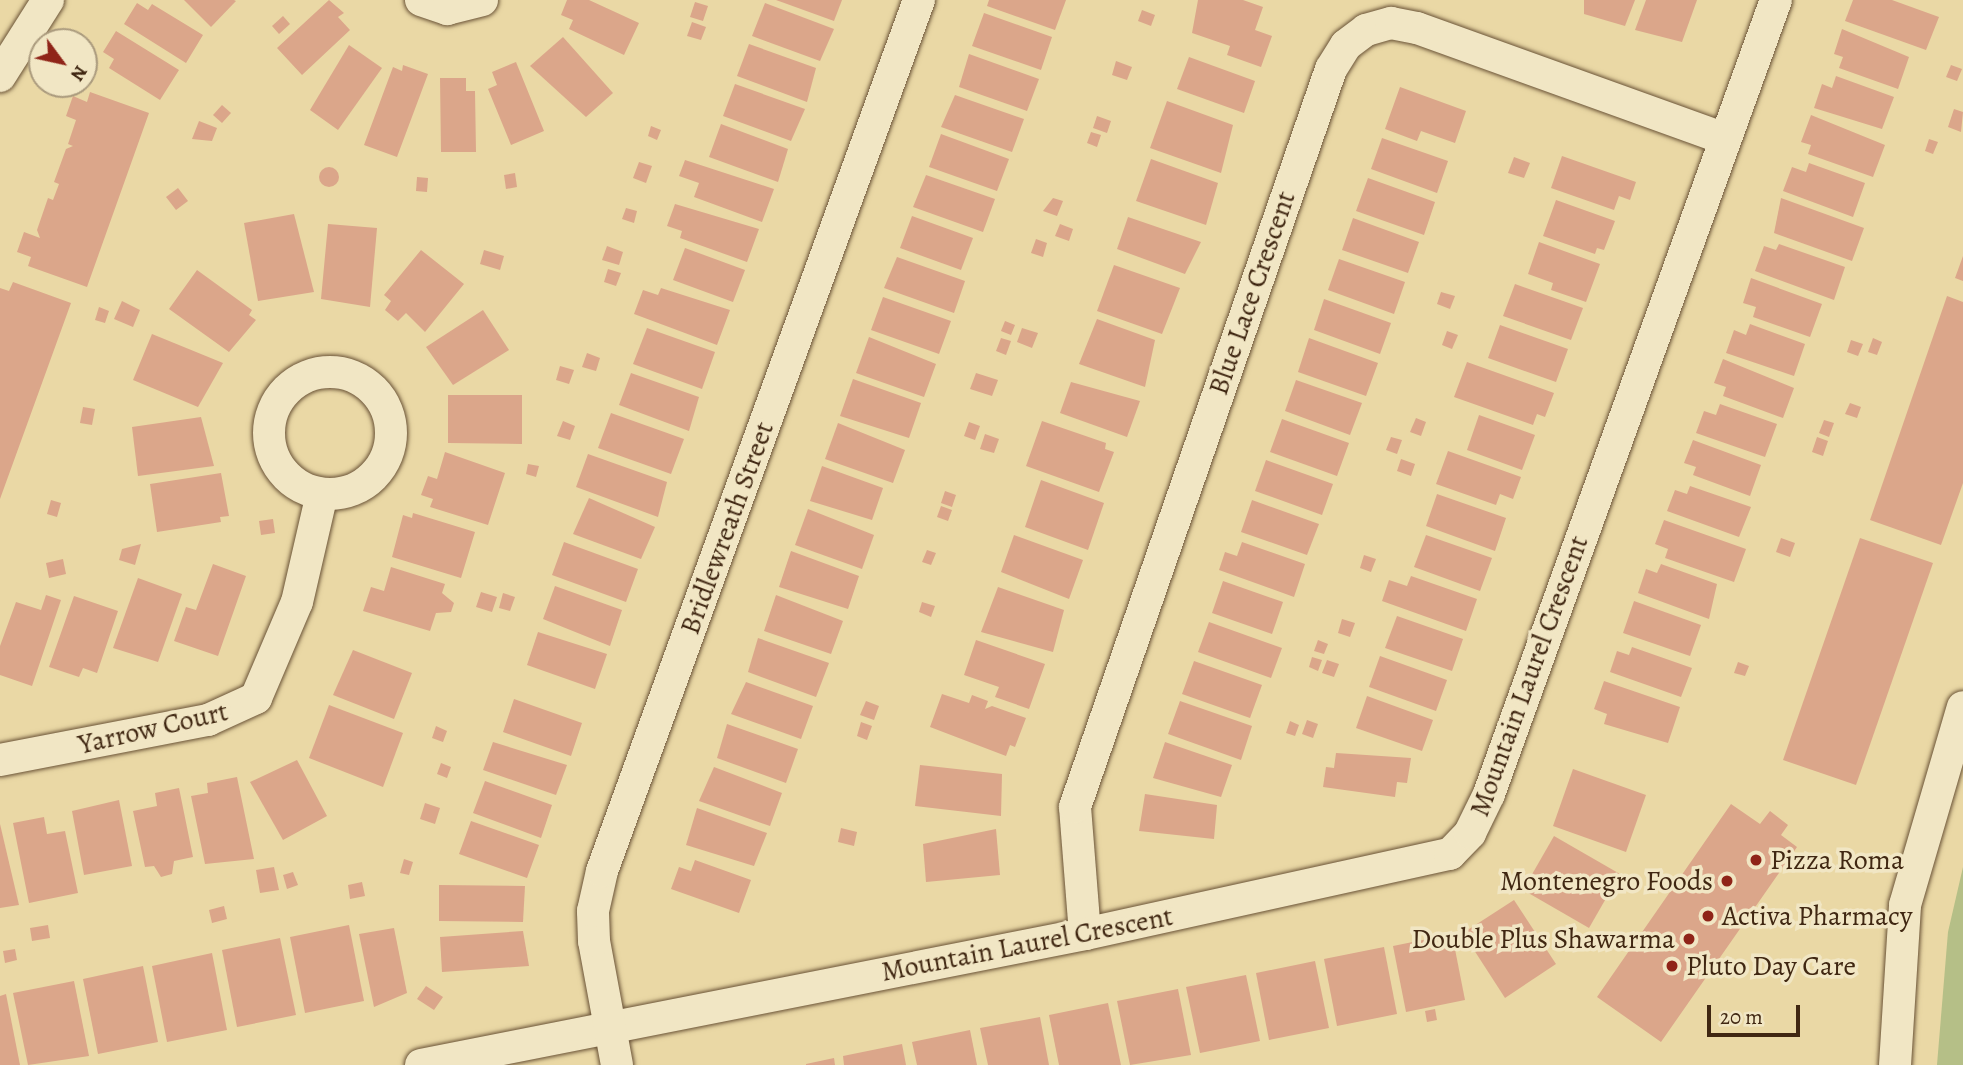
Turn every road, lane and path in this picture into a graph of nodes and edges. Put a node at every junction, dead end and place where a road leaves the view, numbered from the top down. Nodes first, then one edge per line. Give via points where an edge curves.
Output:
1 (48, 0) edge
2 (421, 0) edge
3 (482, 0) edge
4 (919, 0) edge
5 (1776, 0) edge
6 (0, 76) edge
7 (1725, 139) junction
8 (322, 494) dead end
9 (1963, 708) edge
10 (0, 760) edge
11 (1086, 933) junction
12 (609, 1027) junction
13 (421, 1065) edge
14 (617, 1065) edge
15 (1895, 1065) edge

1 - 6 street
2 - 3 street via 447,9
4 - 12 street, Bridlewreath Street via 602,871 593,911 594,941
5 - 7 street, Mountain Laurel Crescent
7 - 11 street, Mountain Laurel Crescent via 1470,833 1450,854 1424,863
7 - 11 street, Blue Lace Crescent via 1417,28 1391,23 1366,30 1346,45 1331,69 1075,807
8 - 10 street, Yarrow Court via 297,603 256,698 208,720
9 - 15 street via 1905,905
11 - 12 street, Mountain Laurel Crescent
12 - 13 street, Mountain Laurel Crescent
12 - 14 street, Bridlewreath Street

